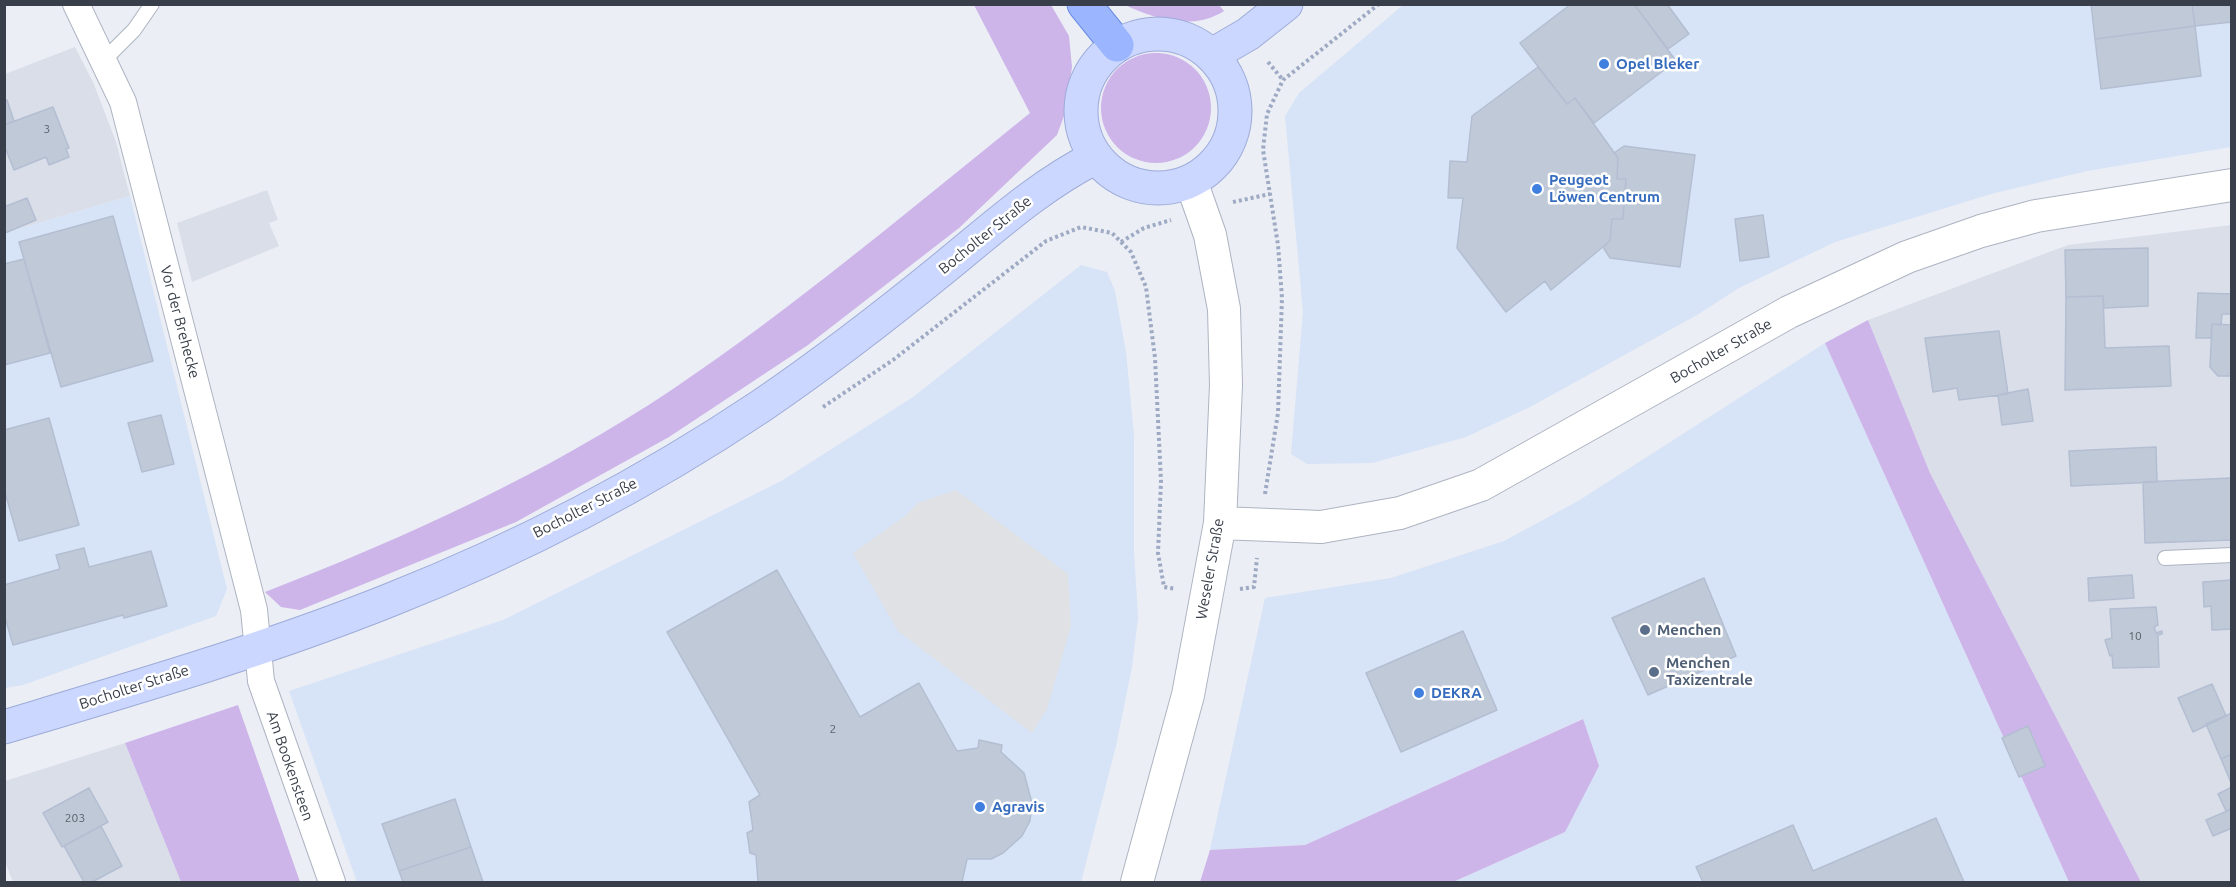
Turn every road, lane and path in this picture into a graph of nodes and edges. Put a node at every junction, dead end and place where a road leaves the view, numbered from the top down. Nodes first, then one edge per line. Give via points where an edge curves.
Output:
1 (76, 4) edge
2 (152, 4) edge
3 (1084, 4) edge
4 (1286, 4) edge
5 (1379, 4) edge
6 (1117, 45) junction
7 (1212, 55) junction
8 (104, 60) junction
9 (1096, 157) junction
10 (1191, 181) junction
11 (2232, 185) edge
12 (818, 410) dead end
13 (1220, 523) junction
14 (1260, 525) junction
15 (2232, 555) edge
16 (2165, 558) dead end
17 (1205, 593) junction
18 (257, 647) junction
19 (4, 727) edge
20 (332, 882) edge
21 (1137, 882) edge

1 - 8 street, Vor der Brehecke
2 - 8 lane via 134,30
3 - 6 main road
4 - 7 main road via 1248,34
5 - 14 path via 1282,80 1267,114 1263,150 1282,298 1278,413
6 - 7 main road via 1140,36 1166,34 1191,41
6 - 9 main road via 1098,63 1084,93 1084,134
7 - 10 main road via 1227,75 1234,99 1234,123 1221,154
8 - 18 street, Vor der Brehecke via 123,102 254,610
9 - 10 main road via 1115,175 1139,185 1166,188
9 - 18 main road, Bocholter Straße via 1043,188 889,313 787,387 642,479 461,569 389,600
10 - 13 street, Weseler Straße via 1210,236 1224,309 1226,385
11 - 14 street, Bocholter Straße via 2037,216 1981,231 1907,257 1789,312 1481,485 1400,513 1321,527
12 - 17 path via 893,360 1046,242 1081,226 1112,233 1131,252 1146,287 1155,358 1161,481 1158,553 1164,587
13 - 14 street, Bocholter Straße
13 - 17 street, Weseler Straße
14 - 17 path via 1254,587
15 - 16 lane
17 - 21 street, Weseler Straße via 1188,695
18 - 19 main road, Bocholter Straße
18 - 20 street, Am Bookensteen via 261,681

